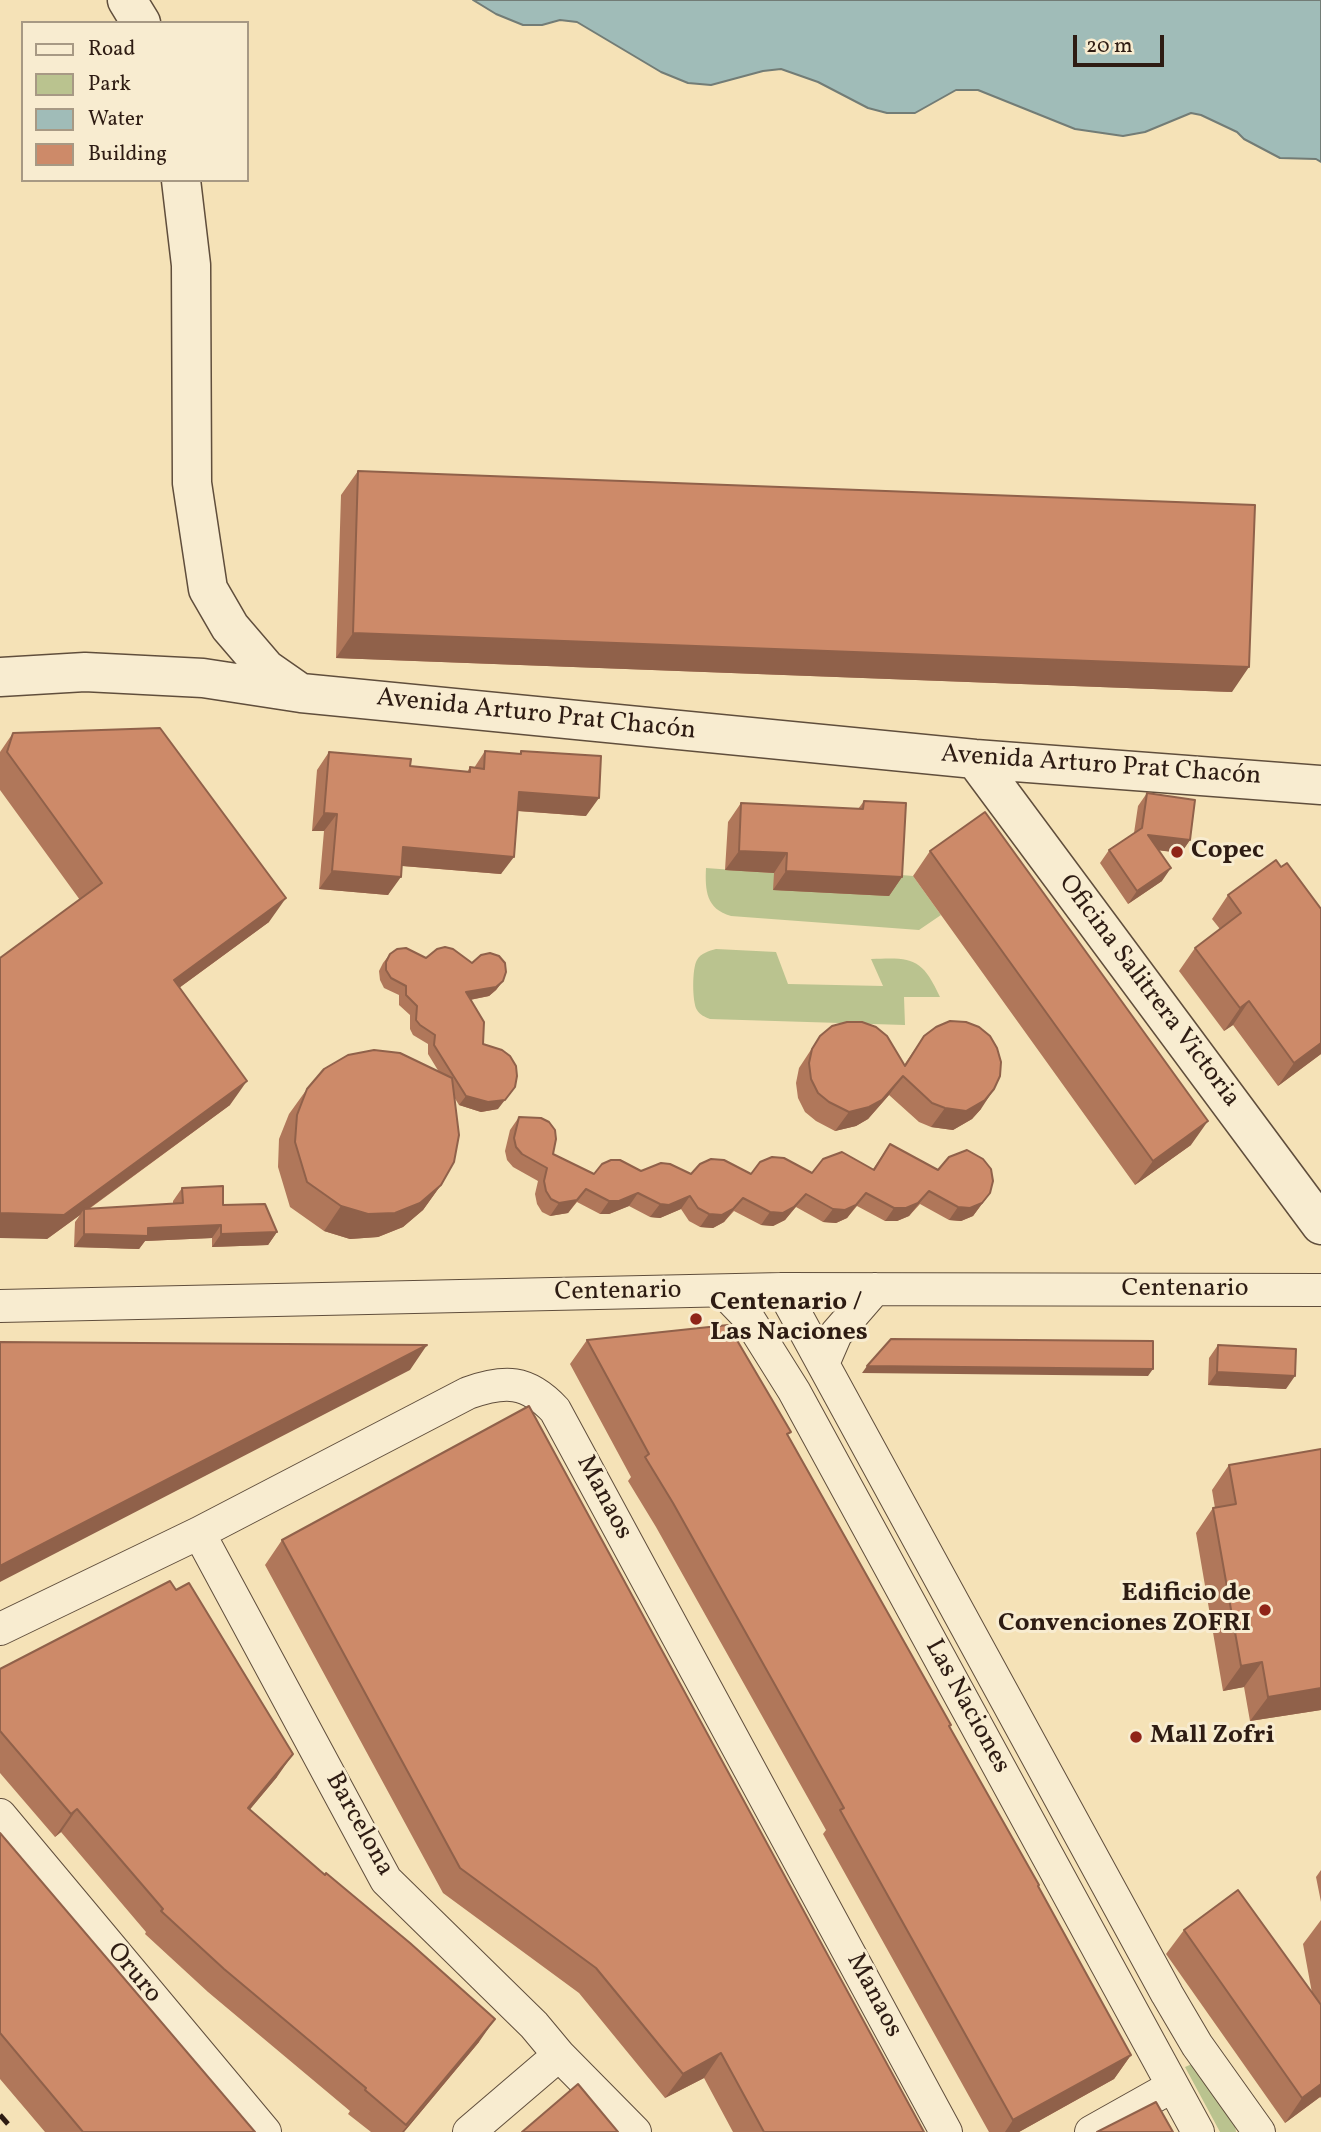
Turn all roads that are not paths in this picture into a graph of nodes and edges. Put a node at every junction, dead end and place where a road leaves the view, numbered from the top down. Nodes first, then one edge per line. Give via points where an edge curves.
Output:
1 (127, 0) edge
2 (140, 21) edge
3 (181, 182) edge
4 (0, 677) edge
5 (301, 693) junction
6 (975, 759) junction
7 (1321, 785) edge
8 (1321, 1225) edge
9 (782, 1289) junction
10 (875, 1289) junction
11 (1321, 1290) edge
12 (723, 1291) junction
13 (0, 1306) edge
14 (823, 1364) junction
15 (199, 1533) junction
16 (0, 1629) edge
17 (0, 1815) edge
18 (559, 2054) junction
19 (1173, 2086) junction
20 (265, 2132) edge
21 (469, 2132) edge
22 (635, 2132) edge
23 (946, 2132) edge
24 (1091, 2132) edge
25 (1198, 2132) edge
26 (1259, 2132) edge

1 - 2 street
3 - 5 street, Avenida Arturo Prat Chacón via 191,265 192,483 208,589 230,627 266,668
4 - 5 street via 85,672 203,678
5 - 6 street, Avenida Arturo Prat Chacón
6 - 7 street, Avenida Arturo Prat Chacón
6 - 8 street, Oficina Salitrera Victoria
9 - 10 street, Centenario
9 - 12 street, Centenario
9 - 14 street, Las Naciones
10 - 11 street, Centenario
10 - 14 street via 836,1334
12 - 13 street, Centenario
12 - 19 street, Las Naciones via 747,1317 794,1391
14 - 26 street, Las Naciones via 1167,1994
15 - 16 street, Manaos
15 - 18 street, Barcelona via 386,1880
15 - 23 street, Manaos via 468,1393 493,1385 523,1386 541,1395 555,1410
17 - 20 street, Oruro
18 - 21 street
18 - 22 street, Barcelona
19 - 24 street
19 - 25 street, Las Naciones

